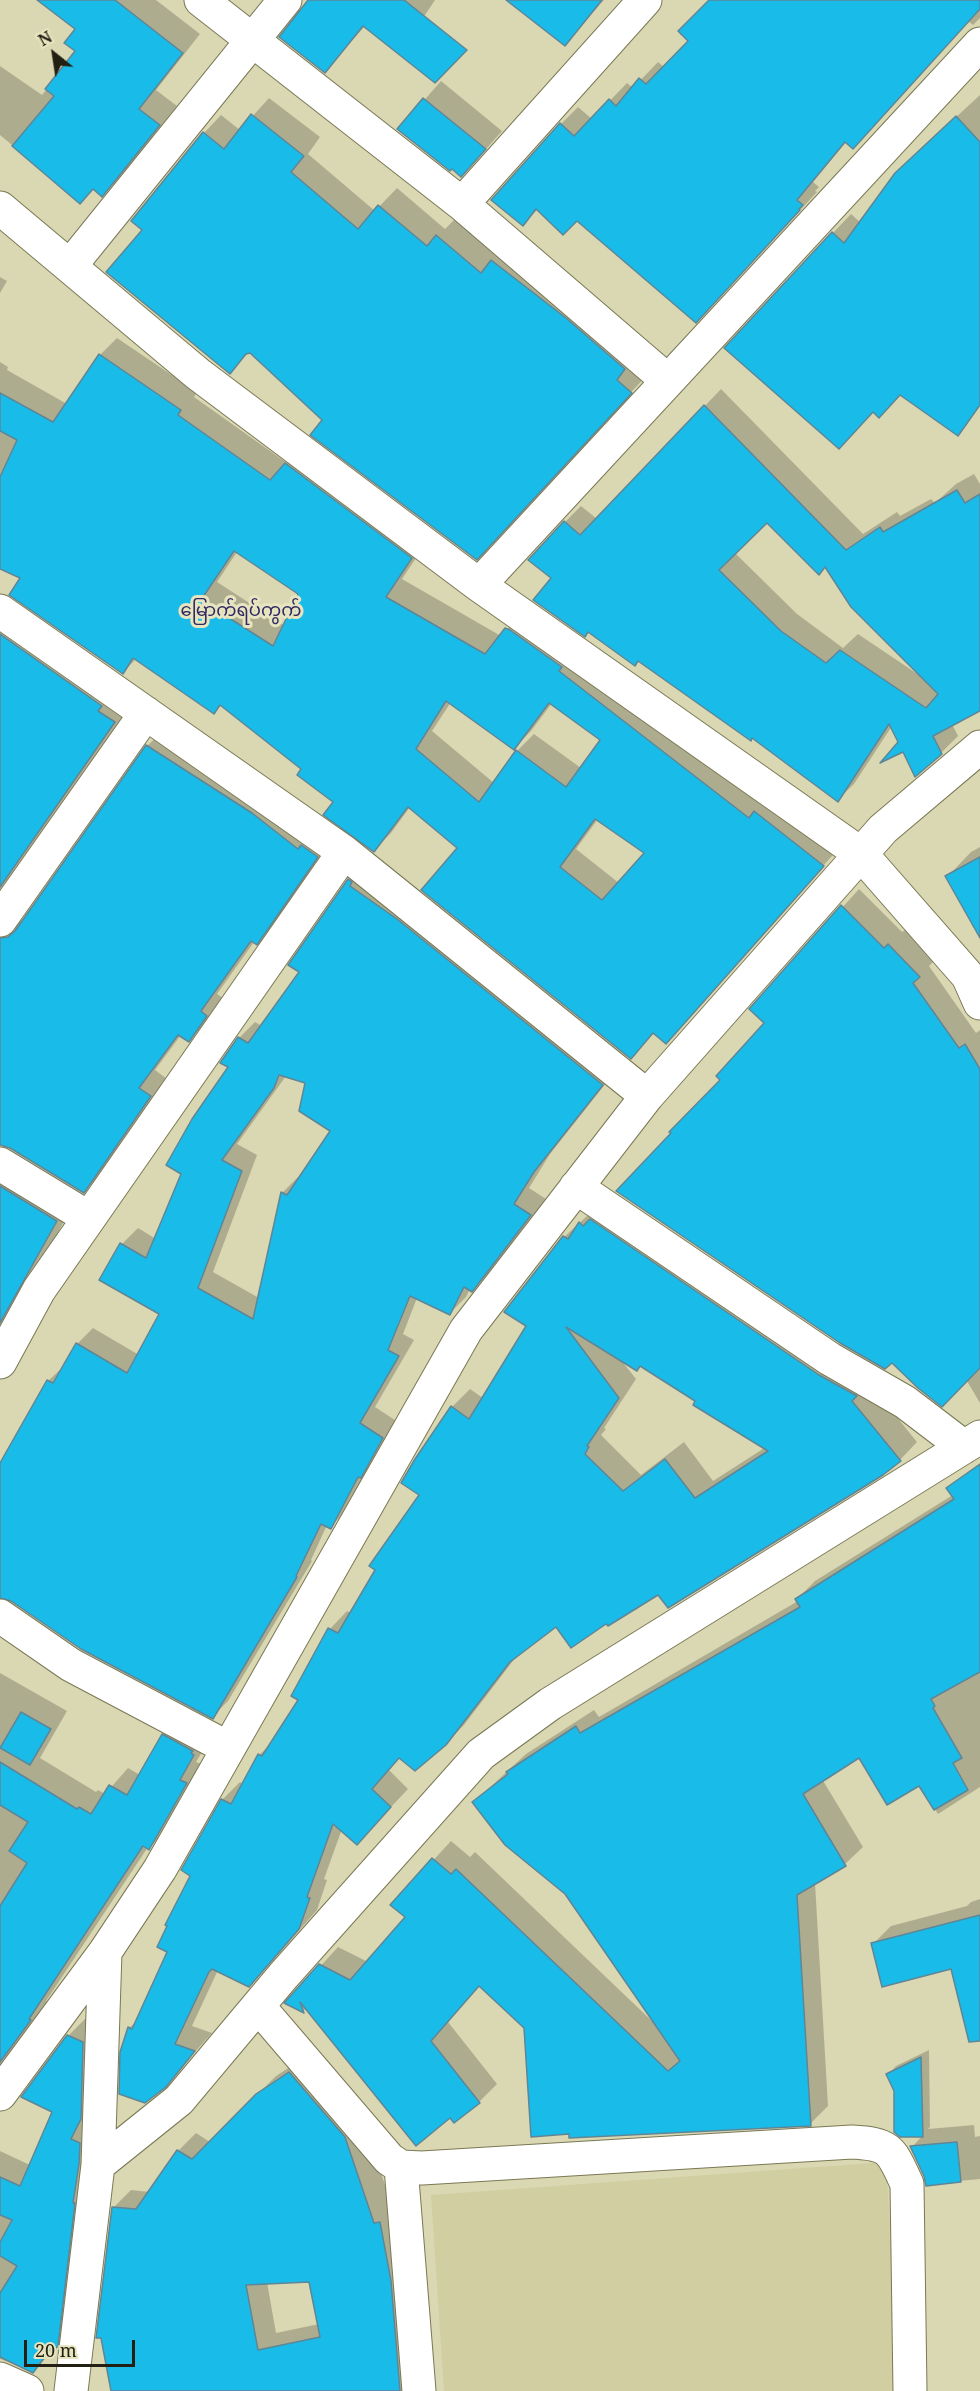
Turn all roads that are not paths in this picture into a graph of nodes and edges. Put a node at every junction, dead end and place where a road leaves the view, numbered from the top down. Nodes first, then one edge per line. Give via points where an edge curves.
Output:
1 (201, 0) edge
2 (285, 0) edge
3 (634, 4) edge
4 (253, 39) junction
5 (980, 44) edge
6 (462, 204) junction
7 (2, 214) edge
8 (70, 266) junction
9 (668, 381) junction
10 (479, 585) junction
11 (0, 611) edge
12 (146, 713) junction
13 (980, 747) edge
14 (344, 852) junction
15 (861, 854) junction
16 (0, 920) edge
17 (980, 1003) edge
18 (646, 1096) junction
19 (0, 1164) edge
20 (576, 1187) junction
21 (89, 1218) junction
22 (0, 1362) edge
23 (972, 1442) edge
24 (0, 1616) edge
25 (228, 1748) junction
26 (105, 1952) junction
27 (258, 2006) junction
28 (0, 2094) edge
29 (98, 2165) junction
30 (401, 2167) junction
31 (0, 2379) edge
32 (27, 2391) edge
33 (71, 2391) edge
34 (418, 2391) edge
35 (910, 2391) edge

1 - 4 street
2 - 4 street
3 - 6 street
4 - 6 street
4 - 8 street
5 - 9 street
6 - 9 street
7 - 8 street
8 - 10 street via 198,374
9 - 10 street
10 - 15 street
11 - 12 street
12 - 14 street
12 - 16 street
13 - 15 street via 883,829
14 - 18 street
14 - 21 street
15 - 17 street via 968,976
15 - 18 street
18 - 20 street
19 - 21 street
20 - 23 street via 830,1359
20 - 25 street via 466,1330
21 - 22 street via 39,1290
23 - 27 street via 550,1704 481,1754
24 - 25 street via 71,1665
25 - 26 street via 160,1869
26 - 28 street
26 - 29 street
27 - 29 street via 179,2100
27 - 30 street via 388,2159
29 - 33 street
30 - 34 street
30 - 35 street via 422,2169 877,2143 894,2156 906,2184
31 - 32 street

